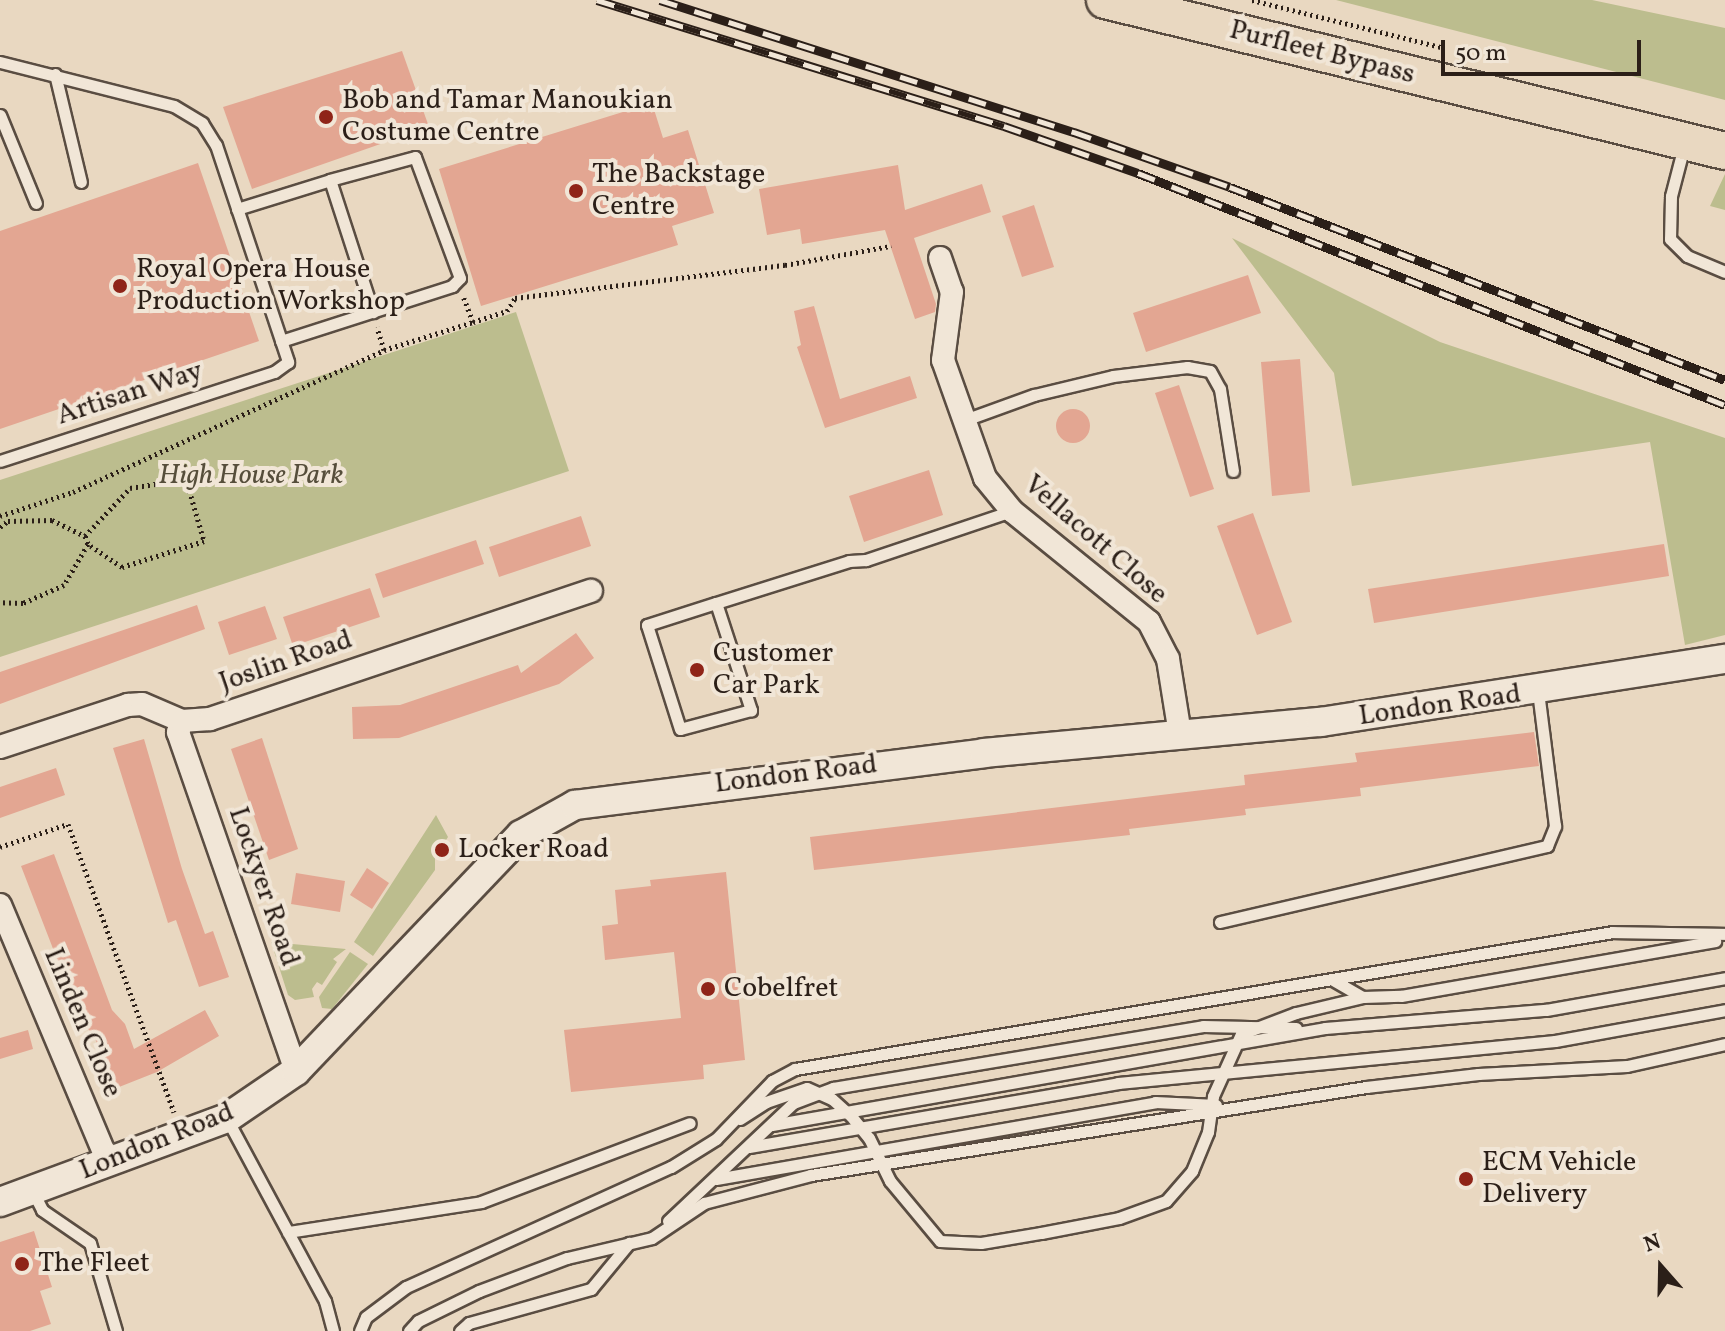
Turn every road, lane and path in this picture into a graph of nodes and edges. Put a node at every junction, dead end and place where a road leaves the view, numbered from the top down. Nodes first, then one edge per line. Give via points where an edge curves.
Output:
1 (1105, 0) edge
2 (0, 62) edge
3 (55, 74) junction
4 (0, 115) edge
5 (1685, 142) junction
6 (1725, 151) edge
7 (330, 180) junction
8 (81, 182) dead end
9 (36, 203) dead end
10 (237, 209) junction
11 (891, 246) dead end
12 (940, 258) dead end
13 (1725, 272) edge
14 (459, 282) junction
15 (373, 312) junction
16 (473, 322) junction
17 (281, 341) junction
18 (384, 350) junction
19 (961, 421) junction
20 (0, 461) edge
21 (1233, 471) dead end
22 (1012, 511) junction
23 (3, 515) edge
24 (8, 521) junction
25 (0, 527) edge
26 (85, 536) junction
27 (88, 544) junction
28 (591, 591) dead end
29 (0, 602) edge
30 (716, 603) junction
31 (1725, 659) edge
32 (1538, 692) junction
33 (182, 721) junction
34 (1180, 734) junction
35 (0, 747) edge
36 (0, 847) edge
37 (0, 905) edge
38 (1220, 922) dead end
39 (1725, 936) edge
40 (1725, 978) edge
41 (1333, 980) junction
42 (1363, 997) junction
43 (1725, 1010) edge
44 (1260, 1027) junction
45 (1325, 1028) junction
46 (1237, 1044) junction
47 (1725, 1044) edge
48 (296, 1071) junction
49 (1223, 1072) junction
50 (820, 1093) junction
51 (1212, 1109) junction
52 (845, 1110) junction
53 (227, 1118) junction
54 (690, 1123) dead end
55 (733, 1124) junction
56 (772, 1125) junction
57 (860, 1126) junction
58 (183, 1137) junction
59 (749, 1147) junction
60 (875, 1149) junction
61 (109, 1164) junction
62 (883, 1164) junction
63 (712, 1180) junction
64 (32, 1191) junction
65 (0, 1202) edge
66 (288, 1232) junction
67 (652, 1238) junction
68 (629, 1243) junction
69 (116, 1331) edge
70 (333, 1331) edge
71 (360, 1331) edge
72 (409, 1331) edge
73 (460, 1331) edge

1 - 5 main road, Purfleet Bypass
2 - 3 lane
3 - 8 lane
3 - 10 lane via 174,106 202,123 216,145
4 - 9 lane
5 - 6 main road, Purfleet Bypass
5 - 13 lane via 1671,196 1670,239 1687,256
7 - 10 lane
7 - 14 lane via 415,157
7 - 15 lane
10 - 17 lane
11 - 16 path via 785,265 515,298 507,311
12 - 19 street, Vellacott Close via 952,301 941,351
14 - 15 lane
14 - 16 path
15 - 17 lane
15 - 18 path
16 - 18 path
17 - 20 lane, Artisan Way via 288,362 274,372
18 - 23 path via 73,492
19 - 21 lane via 1034,395 1113,376 1187,367 1210,371 1220,389
19 - 22 street, Vellacott Close via 985,478
22 - 30 lane
22 - 34 street, Vellacott Close via 1149,622 1171,668
23 - 24 path
24 - 25 path
24 - 26 path via 52,520
26 - 27 path
26 - 27 path via 130,488 186,479 204,541 122,567
27 - 29 path via 64,585 23,603
28 - 33 street, Joslin Road via 210,719
30 - 30 lane via 751,710 680,729 647,625
31 - 32 street, London Road
32 - 34 street, London Road via 1321,722
32 - 38 lane via 1555,826 1547,846
33 - 35 street, Joslin Road via 151,707 128,705
33 - 48 street, Lockyer Road via 178,732
34 - 48 street, London Road via 780,776 575,805 521,835
36 - 58 path via 68,824
37 - 61 street, Linden Close
39 - 41 lane via 1613,932
39 - 42 lane via 1401,996
40 - 45 lane via 1546,1010
41 - 42 lane
41 - 55 lane via 838,1058 772,1081
42 - 44 lane
43 - 49 lane via 1555,1041
44 - 45 lane
44 - 46 lane via 1241,1034
44 - 50 lane via 1203,1026
45 - 46 lane
46 - 49 lane
46 - 52 lane
47 - 51 lane via 1627,1066 1478,1074
48 - 53 street, London Road
49 - 51 lane
49 - 57 lane via 1118,1083
50 - 52 lane
50 - 55 lane via 807,1088 766,1102
50 - 56 lane via 793,1103
51 - 60 lane via 1155,1102
51 - 62 lane
51 - 62 lane via 1192,1171 1166,1201 1119,1218 981,1243 940,1241 917,1218
52 - 56 lane
52 - 57 lane
53 - 58 street, London Road
53 - 66 lane
54 - 66 lane via 481,1202
55 - 71 lane via 671,1167 406,1287 366,1317
56 - 59 lane
57 - 59 lane
57 - 60 lane
58 - 61 street, London Road
59 - 63 lane
60 - 62 lane
60 - 63 lane
61 - 64 street, London Road
62 - 67 lane via 811,1175 704,1203
63 - 67 lane
64 - 65 street, London Road
64 - 69 lane via 42,1210 90,1243
66 - 70 lane via 325,1301
67 - 68 lane
68 - 72 lane via 567,1258 479,1291 418,1321
68 - 73 lane via 591,1289 469,1323

